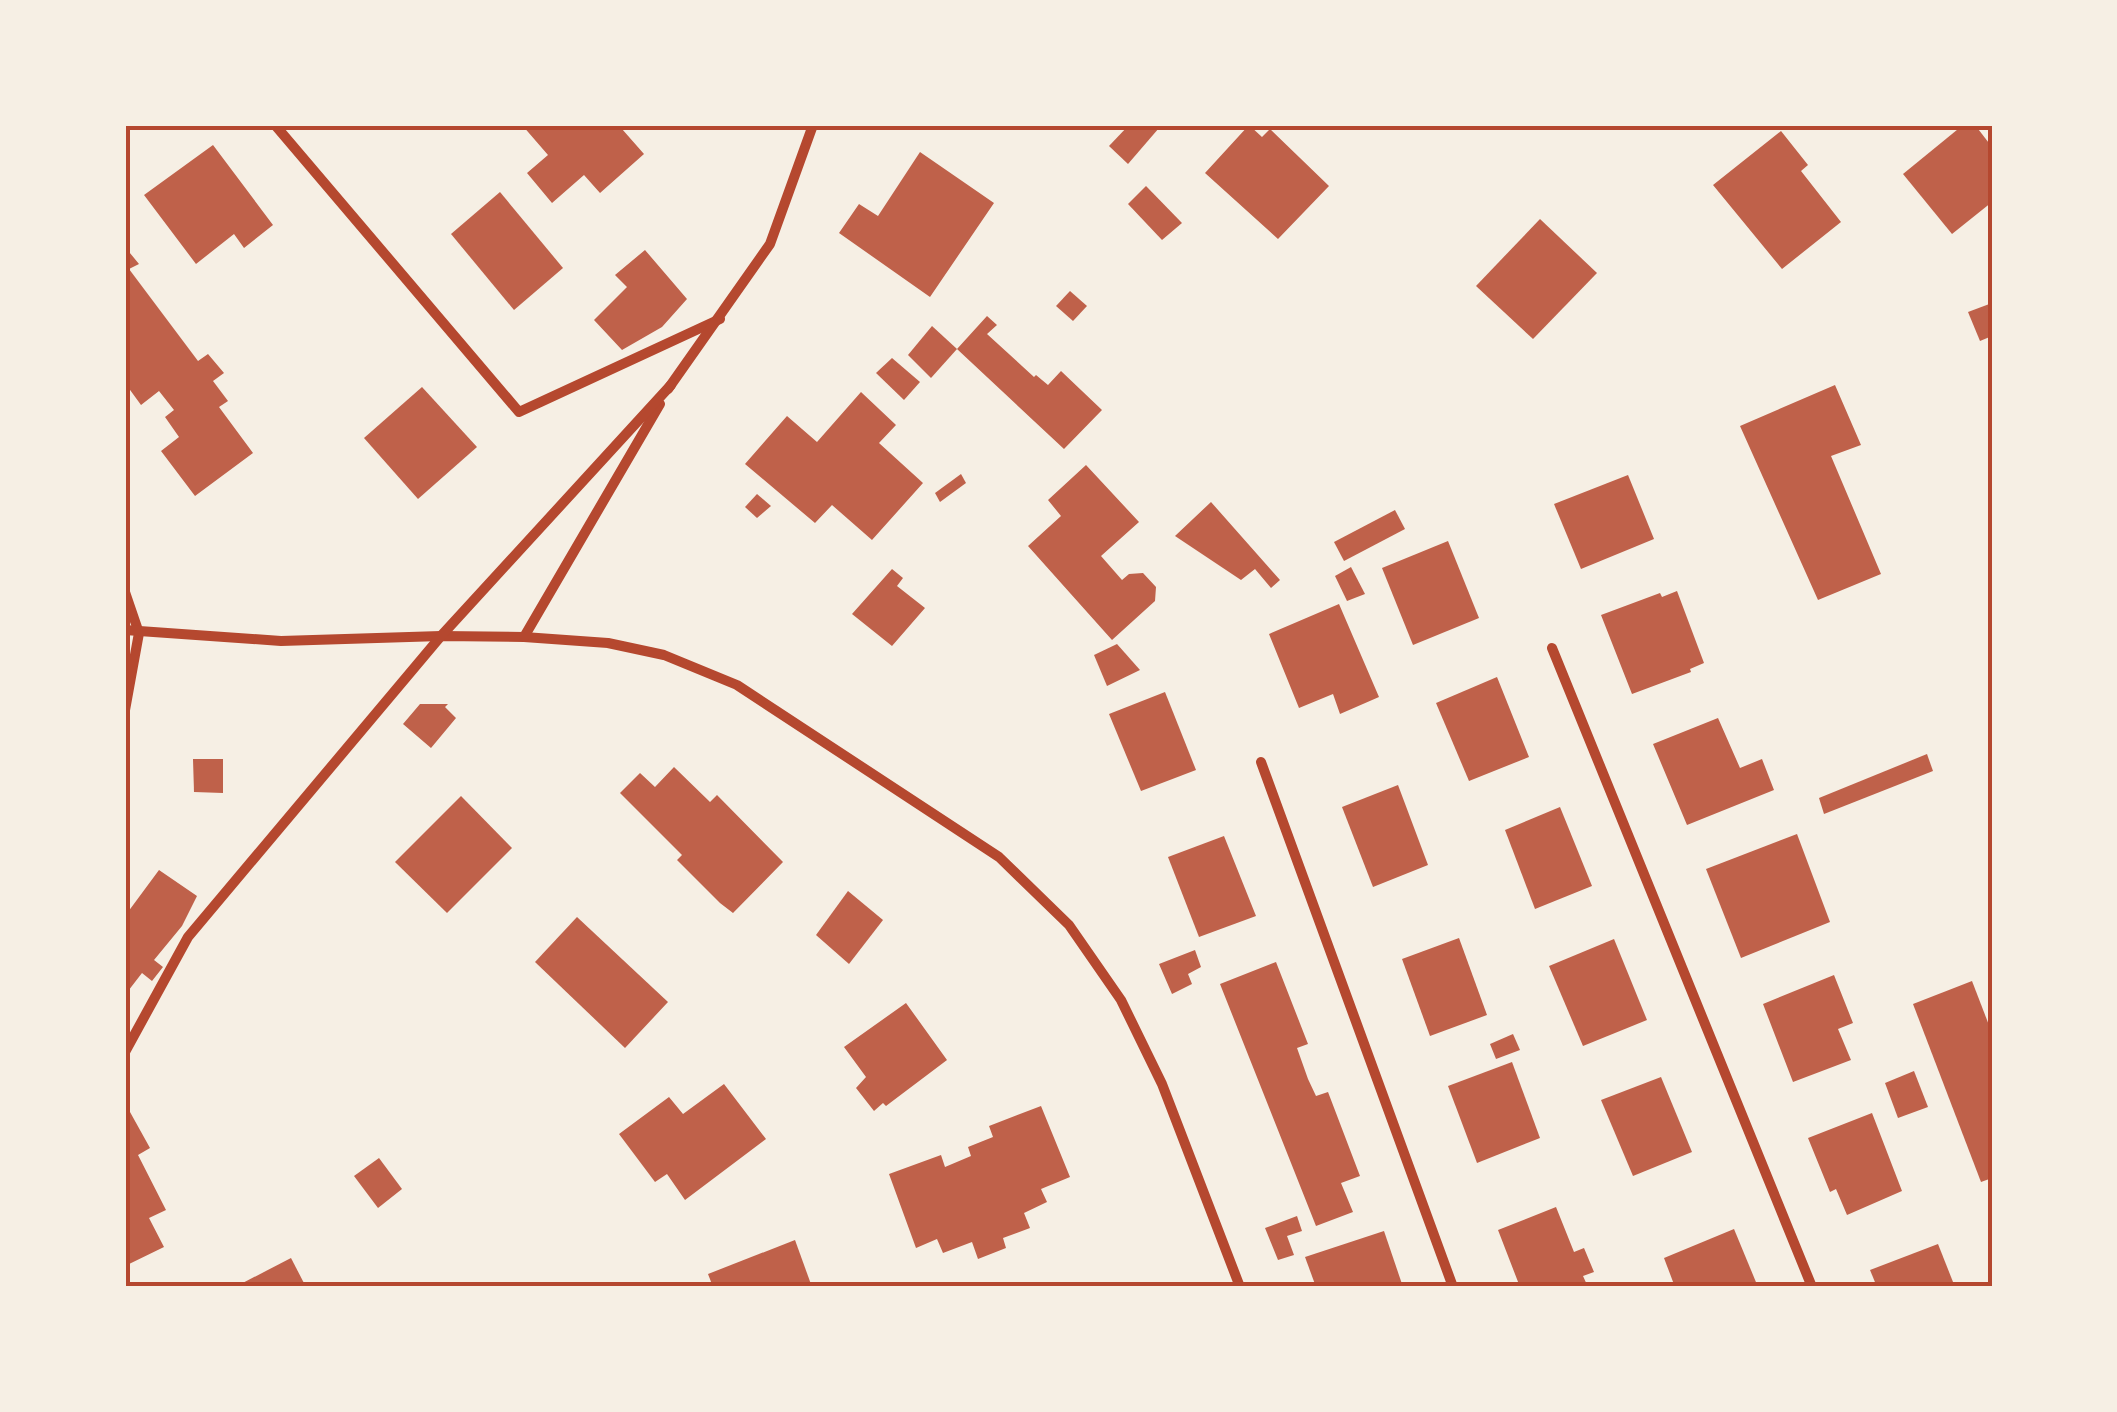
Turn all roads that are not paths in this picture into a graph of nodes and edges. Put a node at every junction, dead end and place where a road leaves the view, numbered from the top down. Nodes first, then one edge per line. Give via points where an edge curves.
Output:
1 (275, 125) edge
2 (812, 125) edge
3 (720, 319) junction
4 (671, 385) junction
5 (125, 592) edge
6 (125, 630) edge
7 (140, 633) junction
8 (440, 636) junction
9 (524, 637) junction
10 (1552, 648) dead end
11 (125, 710) edge
12 (1261, 762) dead end
13 (125, 1052) edge
14 (1240, 1287) edge
15 (1453, 1287) edge
16 (1812, 1287) edge

1 - 3 street via 519,412
2 - 3 street via 770,244
3 - 4 street
4 - 8 street
4 - 9 street
5 - 7 street
6 - 7 street
7 - 8 street via 281,641
7 - 11 street
8 - 9 street
8 - 13 street via 188,937
9 - 14 street via 664,655 737,685 999,857 1069,925 1121,1000 1162,1084
10 - 16 street
12 - 15 street

